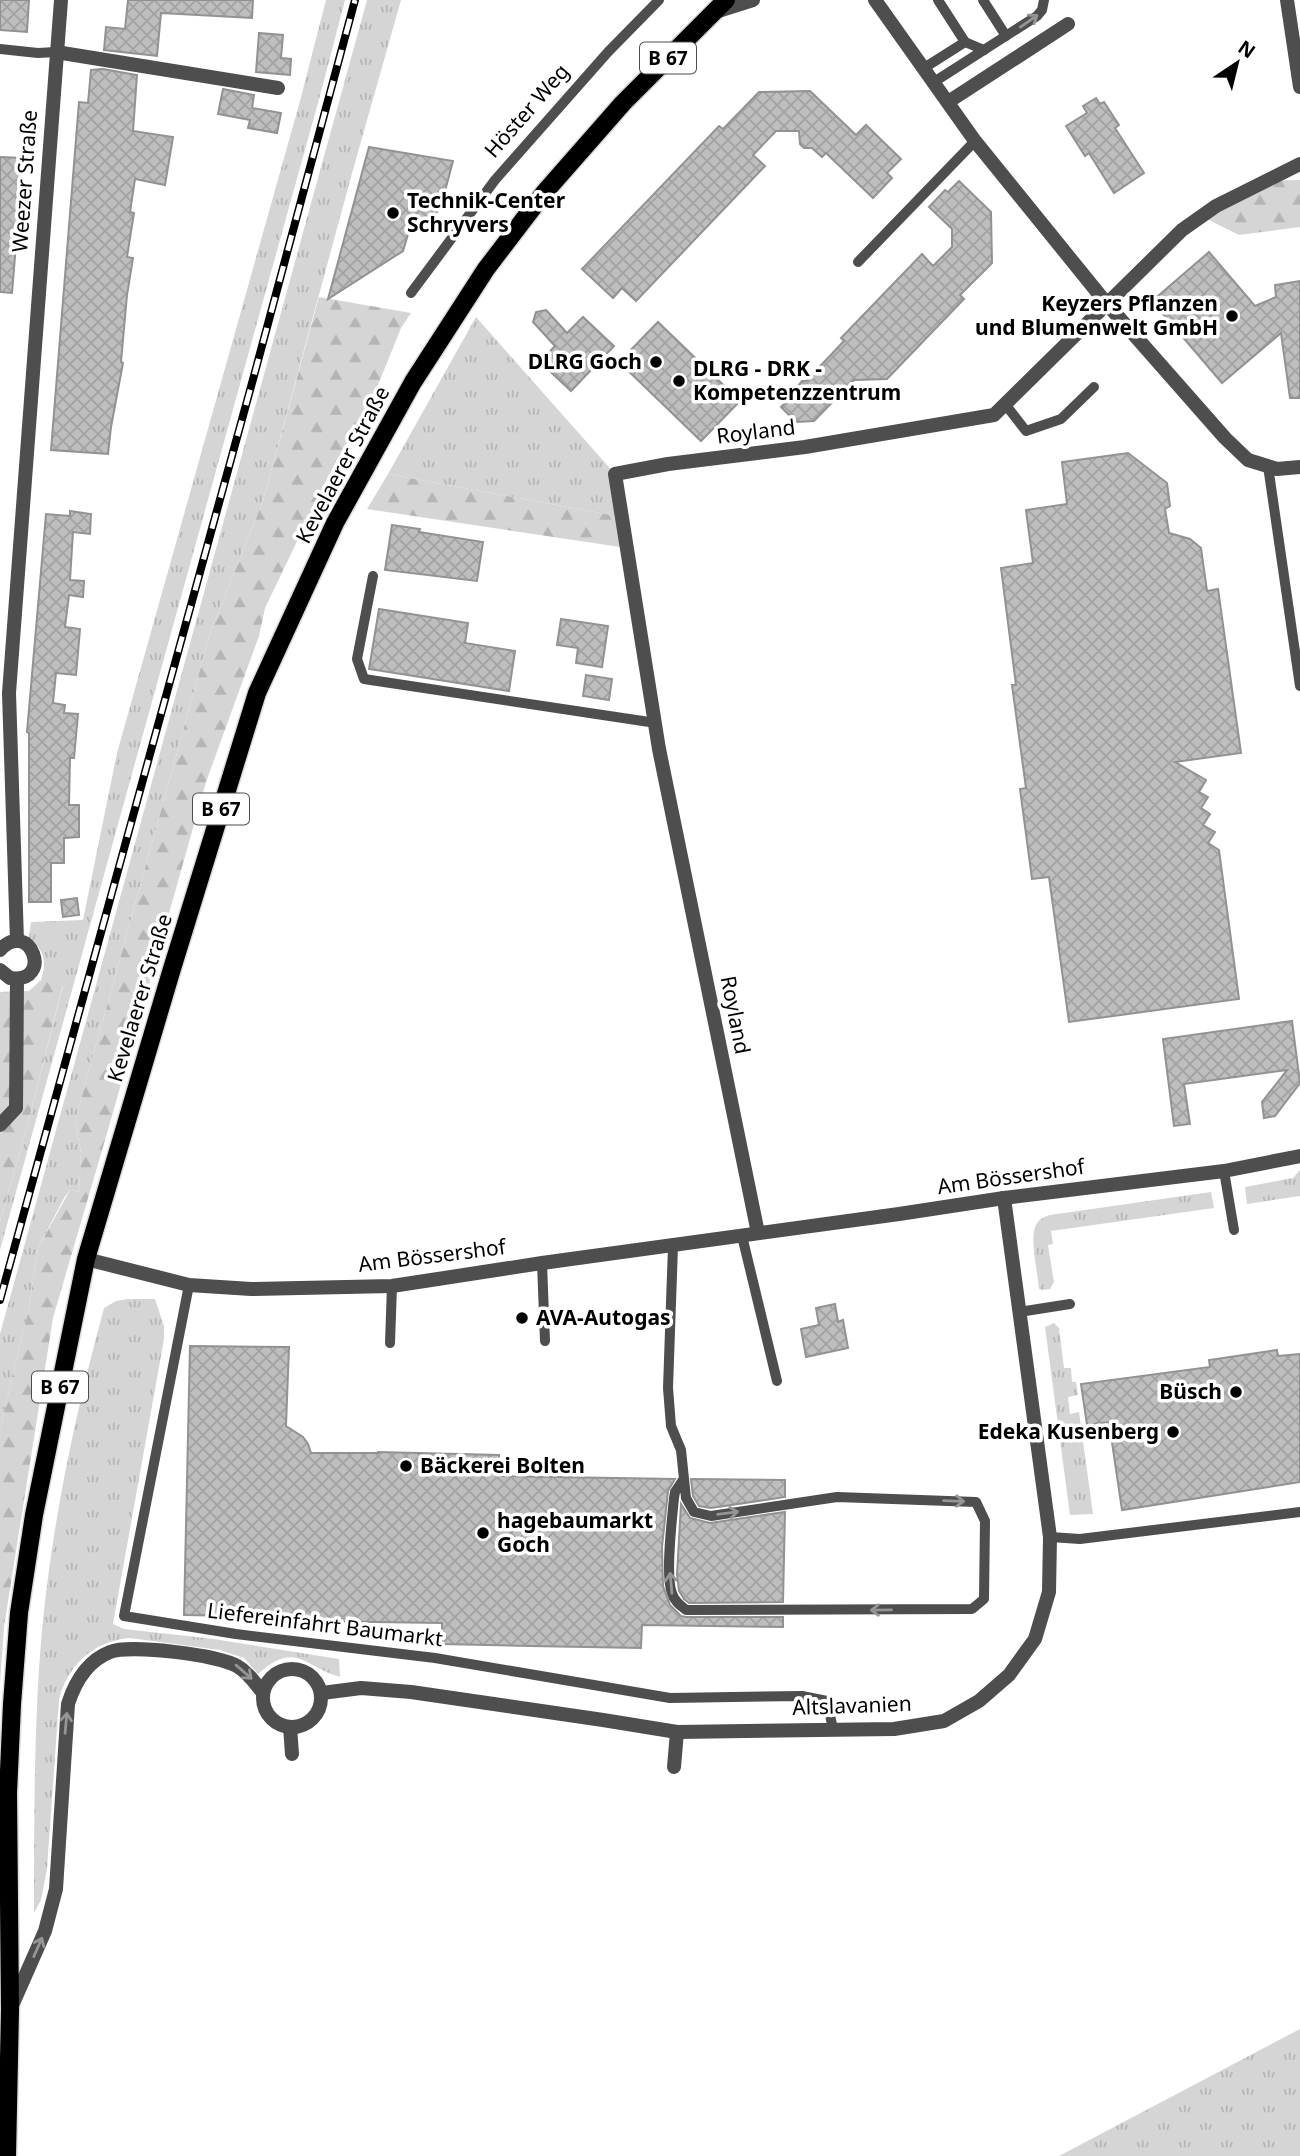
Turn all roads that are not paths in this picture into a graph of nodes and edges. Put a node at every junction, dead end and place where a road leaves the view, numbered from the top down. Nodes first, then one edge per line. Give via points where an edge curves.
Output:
1 (61, 0) edge
2 (659, 0) edge
3 (753, 0) edge
4 (875, 0) edge
5 (938, 0) edge
6 (983, 0) edge
7 (1044, 0) edge
8 (1287, 0) edge
9 (720, 6) edge
10 (1068, 24) dead end
11 (1006, 36) junction
12 (965, 42) junction
13 (0, 49) edge
14 (984, 50) junction
15 (56, 52) junction
16 (924, 68) junction
17 (934, 82) junction
18 (1300, 87) edge
19 (278, 88) dead end
20 (948, 102) junction
21 (975, 141) junction
22 (1300, 164) edge
23 (858, 261) dead end
24 (411, 293) dead end
25 (1107, 304) junction
26 (1094, 387) dead end
27 (1005, 404) junction
28 (1268, 466) junction
29 (1300, 467) edge
30 (373, 576) dead end
31 (1300, 686) edge
32 (4, 693) edge
33 (656, 723) junction
34 (17, 942) junction
35 (0, 950) edge
36 (0, 970) edge
37 (17, 979) junction
38 (0, 1125) edge
39 (1300, 1156) edge
40 (1224, 1171) junction
41 (1004, 1198) junction
42 (1234, 1230) dead end
43 (758, 1234) junction
44 (742, 1236) junction
45 (673, 1246) junction
46 (86, 1259) junction
47 (542, 1263) junction
48 (189, 1285) junction
49 (392, 1286) junction
50 (1070, 1304) dead end
51 (1019, 1312) junction
52 (545, 1341) dead end
53 (390, 1343) dead end
54 (777, 1381) dead end
55 (683, 1480) junction
56 (1300, 1512) edge
57 (1049, 1538) junction
58 (263, 1693) junction
59 (322, 1693) junction
60 (290, 1727) junction
61 (833, 1729) junction
62 (677, 1732) junction
63 (292, 1754) dead end
64 (674, 1767) dead end
65 (10, 2010) junction
66 (7, 2156) edge

1 - 15 street, Weezer Straße
2 - 24 lane, Höster Weg via 495,180
3 - 9 street
4 - 16 street
5 - 12 lane
6 - 11 lane
11 -> 7 lane via 1037,16
8 - 18 street
9 - 46 main road, Kevelaerer Straße / B 67 via 623,103 544,193 486,269 413,382 335,523 257,693
10 - 20 street
11 - 14 lane
12 - 14 lane
12 - 16 lane
13 - 15 lane
14 - 17 lane
15 - 19 street
15 - 32 street, Weezer Straße
16 - 17 street
17 - 20 street
20 - 21 street
21 - 23 lane
21 - 25 street
22 - 25 street via 1216,205 1191,223
25 - 27 street, Royland
25 - 28 street via 1225,438 1248,460
26 - 27 lane via 1061,419 1026,431
27 - 33 street, Royland via 994,415 615,474
28 - 29 street
28 - 31 lane
30 - 33 lane via 357,659 364,678
32 - 34 street, Weezer Straße
33 - 43 street, Royland
34 - 35 street
34 - 37 street via 28,945 35,960 32,971
36 - 37 street
37 - 38 street via 16,1108
39 - 40 street, Am Bössershof
40 - 41 street, Am Bössershof
40 - 42 lane
41 - 43 street, Am Bössershof
41 - 51 street, Altslavanien
43 - 44 street, Am Bössershof
44 - 45 street, Am Bössershof
44 - 54 lane
45 - 47 street, Am Bössershof
45 - 55 lane via 668,1388
46 - 48 street, Am Bössershof
46 - 65 main road, Kevelaerer Straße / B 67 via 34,1514 19,1613 8,1793
47 - 49 street, Am Bössershof
47 - 52 lane
48 - 49 street, Am Bössershof via 251,1289
48 - 61 lane, Liefereinfahrt Baumarkt via 124,1616 435,1658 670,1698 803,1696 827,1701
49 - 53 lane
50 - 51 lane
51 - 57 street, Altslavanien
55 -> 55 lane via 694,1512 711,1516 837,1497 976,1502 985,1521 984,1599 972,1609 686,1610 670,1590 674,1498
56 - 57 lane via 1080,1539
57 - 61 street, Altslavanien via 1049,1592 1035,1639 1009,1675 979,1701 944,1721 894,1729
58 - 59 street via 270,1678 284,1669 301,1669 315,1678
58 - 60 street via 265,1709 275,1721
65 -> 58 street via 51,1916 68,1704 80,1677 110,1652 135,1647 225,1660 245,1671
59 - 60 street via 319,1711 307,1723
59 - 62 street, Altslavanien via 361,1688 411,1692
60 - 63 street
61 - 62 street, Altslavanien
62 - 64 street
65 - 66 main road, Kevelaerer Straße / B 67

